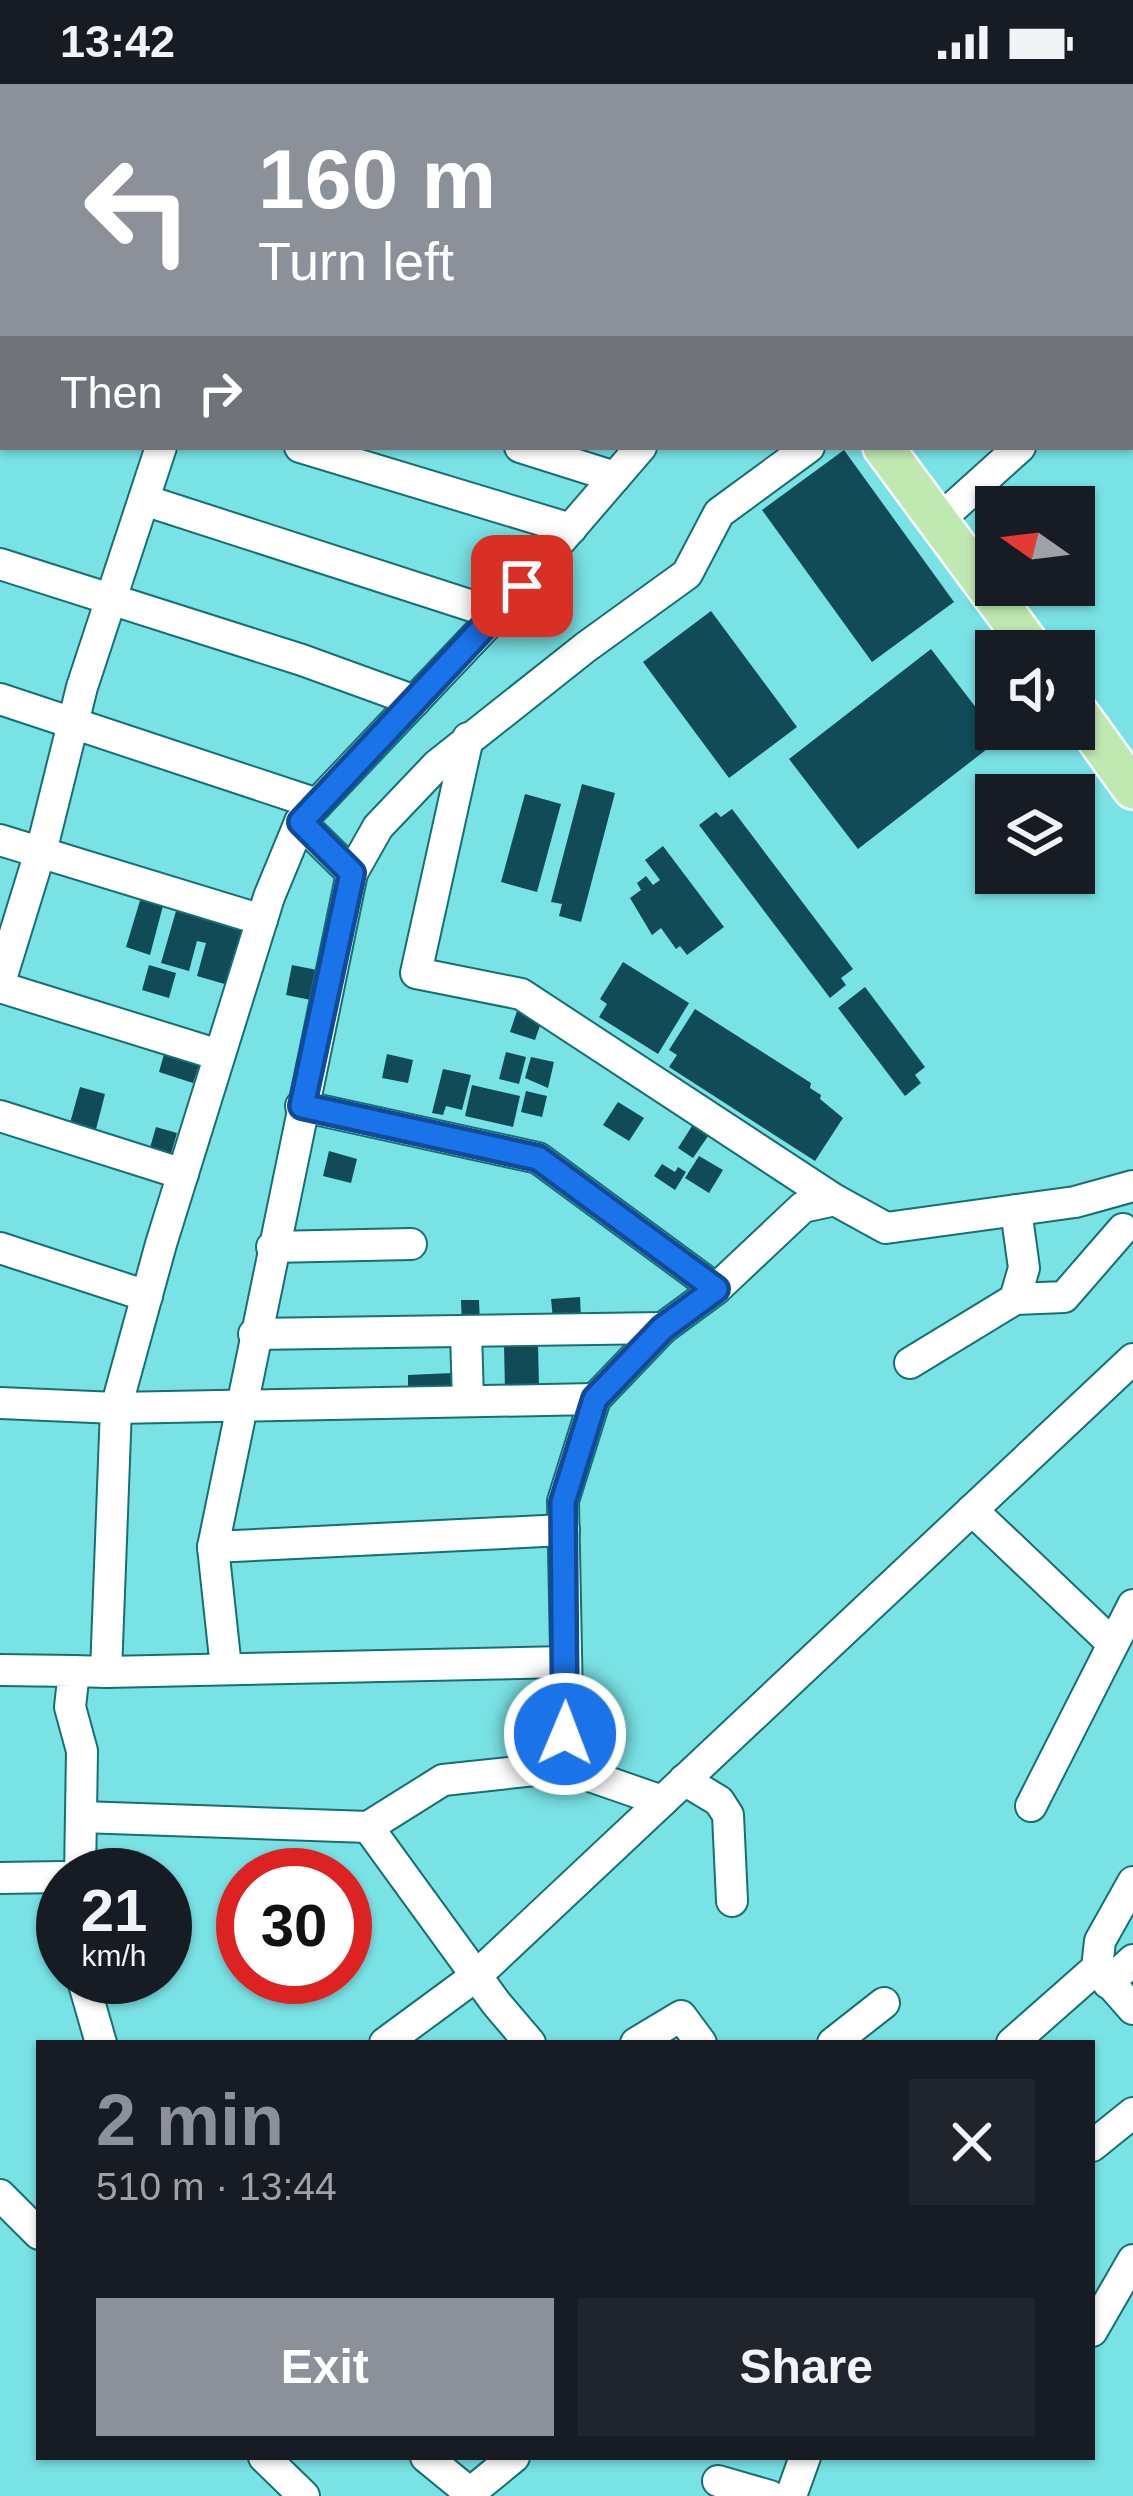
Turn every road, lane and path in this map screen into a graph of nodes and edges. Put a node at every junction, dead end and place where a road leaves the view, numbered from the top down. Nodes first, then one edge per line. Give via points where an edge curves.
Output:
1 (160, 450) edge
2 (311, 450) edge
3 (530, 450) edge
4 (638, 450) edge
5 (805, 450) edge
6 (886, 450) edge
7 (1017, 450) edge
8 (615, 477) junction
9 (144, 500) junction
10 (940, 520) junction
11 (571, 529) junction
12 (0, 564) edge
13 (112, 598) junction
14 (497, 614) junction
15 (1019, 630) edge
16 (0, 699) edge
17 (415, 701) junction
18 (74, 721) junction
19 (1095, 736) edge
20 (468, 738) junction
21 (1133, 789) edge
22 (309, 813) junction
23 (0, 840) edge
24 (40, 853) junction
25 (352, 873) junction
26 (262, 920) junction
27 (0, 985) edge
28 (219, 1055) junction
29 (302, 1106) junction
30 (0, 1116) edge
31 (182, 1174) junction
32 (1133, 1186) edge
33 (835, 1199) junction
34 (1016, 1210) junction
35 (1124, 1229) dead end
36 (411, 1244) dead end
37 (272, 1246) junction
38 (0, 1248) edge
39 (716, 1289) junction
40 (147, 1295) junction
41 (1015, 1299) junction
42 (663, 1328) junction
43 (466, 1331) junction
44 (254, 1334) junction
45 (1133, 1359) edge
46 (910, 1363) dead end
47 (595, 1399) junction
48 (467, 1401) junction
49 (0, 1403) edge
50 (240, 1406) junction
51 (116, 1408) junction
52 (972, 1510) junction
53 (564, 1530) junction
54 (212, 1547) junction
55 (1133, 1605) edge
56 (1113, 1644) junction
57 (566, 1662) junction
58 (226, 1668) junction
59 (0, 1670) edge
60 (74, 1671) junction
61 (106, 1672) junction
62 (564, 1767) junction
63 (673, 1791) junction
64 (1031, 1806) dead end
65 (81, 1817) junction
66 (368, 1827) junction
67 (80, 1848) edge
68 (36, 1877) edge
69 (0, 1878) edge
70 (1133, 1882) edge
71 (732, 1901) dead end
72 (1133, 1960) edge
73 (476, 1976) junction
74 (1102, 1976) junction
75 (884, 2003) dead end
76 (90, 2004) edge
77 (1133, 2009) edge
78 (100, 2040) edge
79 (389, 2040) edge
80 (528, 2040) edge
81 (641, 2040) edge
82 (699, 2040) edge
83 (837, 2040) edge
84 (1016, 2040) edge
85 (1133, 2113) edge
86 (1095, 2144) edge
87 (0, 2195) edge
88 (36, 2231) edge
89 (1133, 2260) edge
90 (1095, 2326) edge
91 (267, 2460) edge
92 (430, 2460) edge
93 (805, 2460) edge
94 (508, 2461) edge
95 (718, 2481) dead end
96 (304, 2496) edge
97 (515, 2496) edge
98 (770, 2496) edge
99 (791, 2496) edge

1 - 9 street
2 - 11 street
3 - 8 street
4 - 8 street
5 - 20 street via 719,513 687,574
6 - 10 main road
7 - 10 street
8 - 11 street
9 - 13 street
9 - 14 street
10 - 15 main road
11 - 14 street
12 - 13 street
13 - 17 street
13 - 18 street
14 - 17 street
16 - 18 street
17 - 22 street
18 - 22 street
18 - 24 street
19 - 21 main road
20 - 25 street via 378,827
20 - 33 street via 416,973 521,994
22 - 25 street
22 - 26 street
23 - 24 street
24 - 26 street
24 - 27 street
25 - 29 street
26 - 28 street
27 - 28 street
28 - 31 street
29 - 37 street
29 - 39 street via 538,1158
30 - 31 street
31 - 40 street
32 - 34 street
33 - 34 street via 886,1228
33 - 39 street via 803,1207
34 - 41 street via 1024,1268
35 - 41 street via 1064,1297
36 - 37 street
37 - 44 street
38 - 40 street
39 - 42 street
40 - 51 street
41 - 46 street
42 - 43 street
42 - 47 street
43 - 44 street
43 - 48 street
44 - 50 street
45 - 52 street
47 - 48 street
47 - 53 street via 563,1502
48 - 50 street
49 - 51 street
50 - 51 street
50 - 54 street
51 - 61 street
52 - 56 street
52 - 63 street
53 - 54 street
53 - 57 street
54 - 58 street
55 - 56 street
56 - 64 street
57 - 58 street
57 - 62 street
58 - 61 street
59 - 60 street
60 - 61 street
60 - 65 street
62 - 63 street
62 - 66 street via 443,1780
63 - 71 street via 719,1801 728,1815
63 - 73 street
65 - 66 street
65 - 67 street
66 - 73 street
68 - 69 street
70 - 74 street via 1100,1941
72 - 74 street
73 - 79 street
73 - 80 street
74 - 77 street
74 - 84 street
75 - 83 street
76 - 78 street
81 - 82 street via 681,2016
85 - 86 street
87 - 88 street
89 - 90 street
91 - 96 street
92 - 94 street via 470,2492
93 - 99 street
94 - 97 street
95 - 98 street

